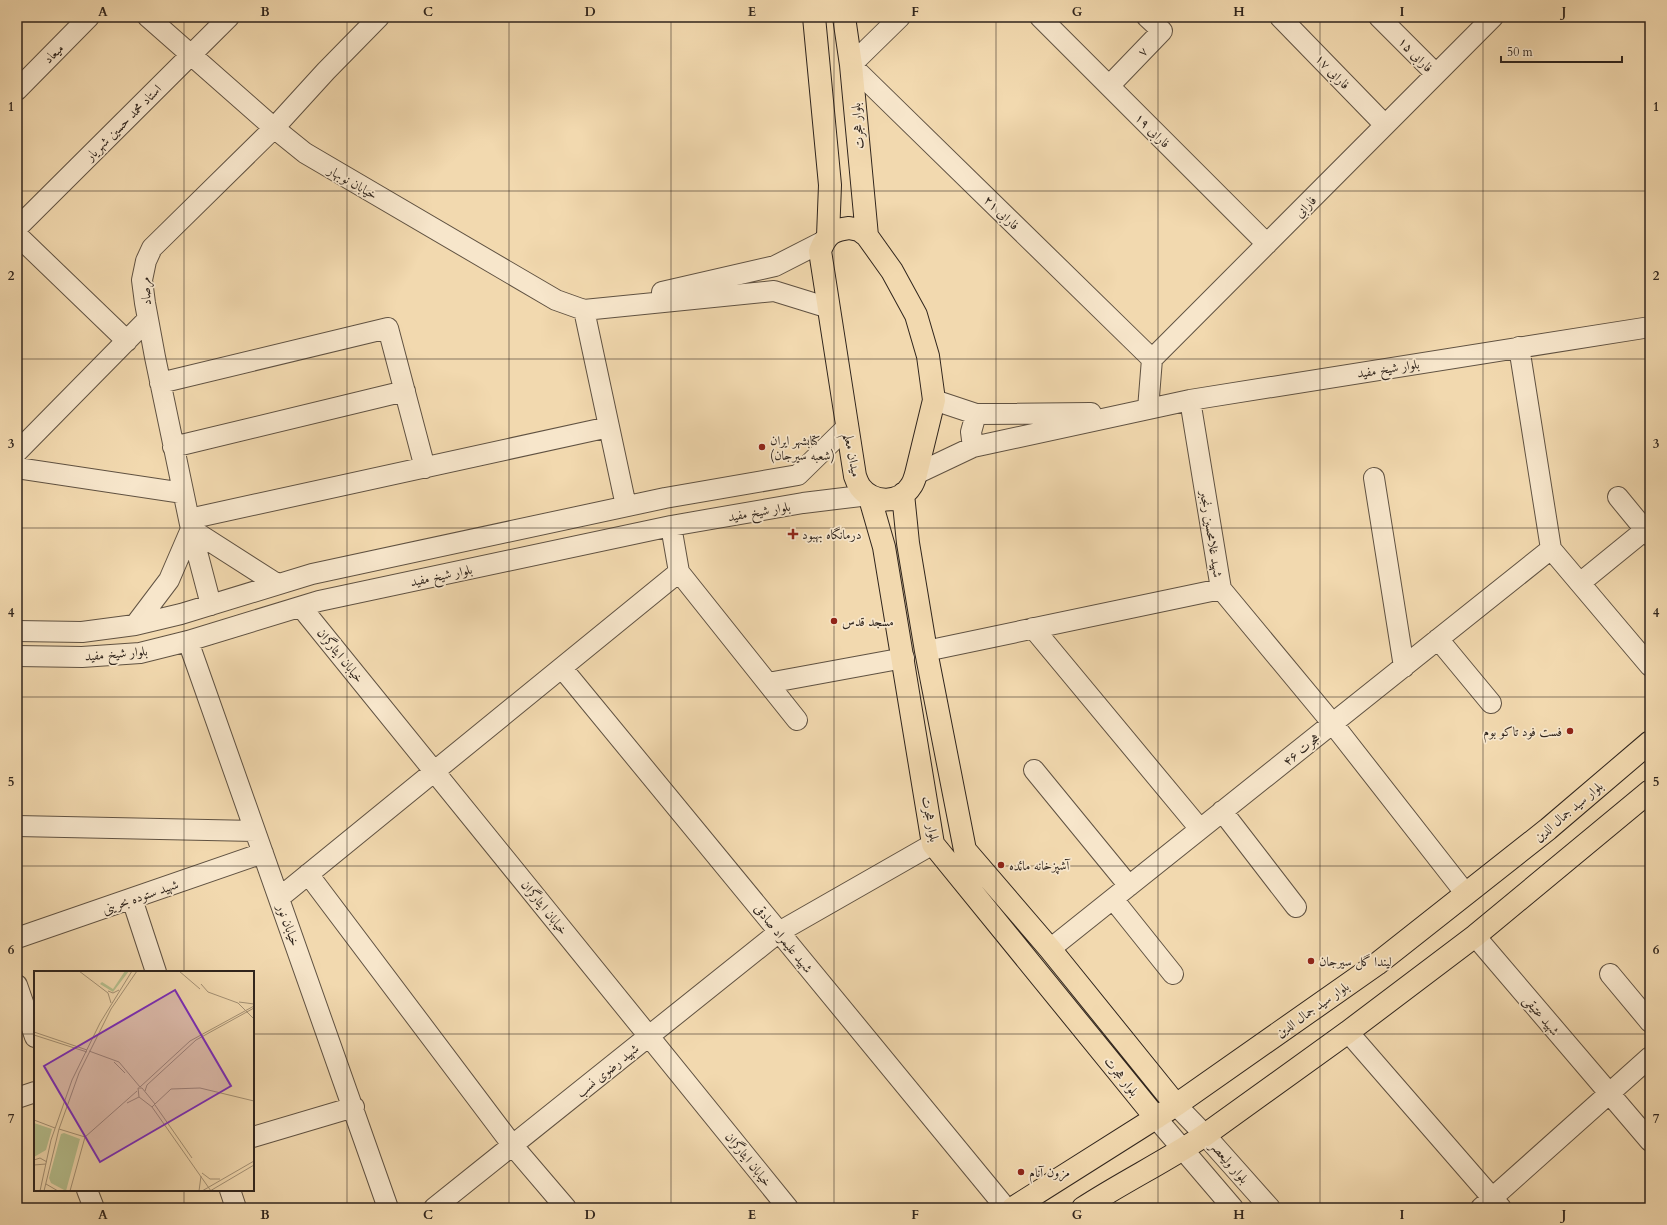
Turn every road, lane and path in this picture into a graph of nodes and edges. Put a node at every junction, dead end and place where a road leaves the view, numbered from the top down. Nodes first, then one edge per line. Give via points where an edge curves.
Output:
1 (89, 17) edge
2 (148, 17) edge
3 (229, 17) edge
4 (380, 17) edge
5 (814, 17) edge
6 (844, 17) edge
7 (900, 17) edge
8 (1040, 17) edge
9 (1147, 17) edge
10 (1280, 17) edge
11 (1379, 17) edge
12 (1493, 17) edge
13 (191, 55) junction
14 (852, 65) junction
15 (1436, 74) junction
16 (1109, 86) junction
17 (17, 90) edge
18 (1385, 125) junction
19 (274, 128) junction
20 (17, 228) edge
21 (17, 235) edge
22 (867, 236) junction
23 (826, 239) junction
24 (1266, 244) junction
25 (775, 266) junction
26 (774, 291) junction
27 (829, 308) junction
28 (584, 310) junction
29 (148, 319) junction
30 (1650, 327) edge
31 (127, 341) junction
32 (1519, 348) junction
33 (1152, 359) junction
34 (160, 383) junction
35 (405, 391) junction
36 (934, 400) junction
37 (1190, 400) junction
38 (1148, 409) junction
39 (1127, 413) junction
40 (976, 414) junction
41 (847, 427) junction
42 (609, 428) junction
43 (174, 447) junction
44 (973, 447) junction
45 (17, 452) edge
46 (17, 468) edge
47 (425, 468) junction
48 (916, 474) junction
49 (798, 475) junction
50 (1374, 478) dead end
51 (183, 493) junction
52 (903, 494) junction
53 (869, 495) junction
54 (1618, 497) dead end
55 (803, 503) junction
56 (626, 506) junction
57 (190, 524) junction
58 (671, 526) junction
59 (1648, 531) edge
60 (1551, 549) junction
61 (679, 572) junction
62 (1580, 583) junction
63 (277, 584) junction
64 (1221, 589) junction
65 (211, 605) junction
66 (302, 607) junction
67 (135, 625) junction
68 (1033, 628) junction
69 (17, 631) edge
70 (1438, 639) junction
71 (188, 641) junction
72 (926, 651) junction
73 (17, 656) edge
74 (904, 658) junction
75 (1650, 666) edge
76 (1404, 667) junction
77 (562, 668) junction
78 (768, 683) junction
79 (1492, 702) dead end
80 (797, 720) dead end
81 (1333, 724) junction
82 (1650, 742) edge
83 (1034, 770) dead end
84 (435, 771) junction
85 (1650, 791) edge
86 (1222, 812) junction
87 (17, 826) edge
88 (255, 830) junction
89 (1200, 830) junction
90 (934, 844) junction
91 (263, 853) junction
92 (308, 874) junction
93 (1129, 886) junction
94 (1466, 894) junction
95 (279, 898) junction
96 (132, 899) junction
97 (1113, 899) junction
98 (1296, 906) dead end
99 (779, 932) junction
100 (1475, 936) junction
101 (17, 938) edge
102 (1050, 949) junction
103 (156, 971) edge
104 (1173, 974) dead end
105 (1610, 974) dead end
106 (17, 985) edge
107 (1650, 1022) edge
108 (1348, 1032) junction
109 (34, 1034) edge
110 (649, 1036) junction
111 (1650, 1058) edge
112 (34, 1092) edge
113 (1609, 1094) junction
114 (17, 1098) edge
115 (1176, 1105) junction
116 (354, 1107) junction
117 (1156, 1118) junction
118 (1205, 1135) junction
119 (254, 1137) edge
120 (1650, 1141) edge
121 (512, 1146) junction
122 (1182, 1150) junction
123 (230, 1191) edge
124 (1492, 1205) edge
125 (236, 1208) edge
126 (388, 1208) edge
127 (434, 1208) edge
128 (566, 1208) edge
129 (788, 1208) edge
130 (1006, 1208) edge
131 (1013, 1208) edge
132 (1083, 1208) edge
133 (1233, 1208) edge
134 (1270, 1208) edge

1 - 17 street, میعاد
2 - 13 street, خیابان نوبهار
3 - 13 street, استاد محمد حسین شهریار
4 - 19 street, مرصاد
5 - 23 main road via 830,186
6 - 14 main road, بلوار هجرت
7 - 14 street
8 - 16 street, فارابی ۱۹
9 - 16 street, ۷ via 1162,31
10 - 18 street, فارابی ۱۷
11 - 15 street, فارابی ۱۵
12 - 15 street, فارابی
13 - 19 street, خیابان نوبهار
13 - 20 street, استاد محمد حسین شهریار
14 - 22 main road, بلوار هجرت
14 - 33 street, فارابی ۲۱
15 - 18 street, فارابی
16 - 24 street, فارابی ۱۹
18 - 24 street, فارابی
19 - 28 street, خیابان نوبهار via 305,153 556,300
19 - 29 street, مرصاد via 152,248 142,280
21 - 31 street
22 - 23 main road via 859,230 849,228 839,229
22 - 36 main road via 892,271 916,315 928,356
23 - 25 street
23 - 27 main road, میدان معلم via 820,250
24 - 33 street, فارابی
25 - 26 street via 777,283
25 - 28 street
26 - 27 street
26 - 28 street
27 - 41 main road, میدان معلم
28 - 42 street
29 - 31 street
29 - 34 street, مرصاد
30 - 32 street, بلوار شیخ مفید
31 - 45 street
32 - 37 street, بلوار شیخ مفید
32 - 60 street
33 - 38 street
34 - 35 street via 388,328
34 - 43 street, مرصاد
35 - 43 street
35 - 47 street
36 - 40 street
36 - 48 main road
37 - 38 street, بلوار شیخ مفید
37 - 64 street, شهید غلامحسین رنجبر
38 - 39 street, بلوار شیخ مفید
39 - 40 street
39 - 44 street
40 - 44 street via 971,432
41 - 49 street
41 - 53 main road, میدان معلم via 855,476 860,487
42 - 47 street
42 - 56 street
43 - 51 street, مرصاد
44 - 48 street
46 - 51 street
47 - 57 street
48 - 52 main road via 912,485
49 - 55 street via 805,488
49 - 56 street, بلوار شیخ مفید
50 - 76 street
51 - 57 street, مرصاد
52 - 53 main road via 886,500
52 - 72 main road, بلوار هجرت via 908,543
53 - 55 street, بلوار شیخ مفید
53 - 74 main road, بلوار هجرت via 884,547
54 - 59 street
55 - 58 street, بلوار شیخ مفید
56 - 63 street, بلوار شیخ مفید via 312,574
57 - 63 street
57 - 65 street, مرصاد
57 - 67 street via 169,580
58 - 61 street
58 - 66 street, بلوار شیخ مفید via 319,601
59 - 62 street
60 - 62 street
60 - 70 street, هجرت ۴۶
61 - 77 street
61 - 78 street
62 - 75 street
63 - 65 street, بلوار شیخ مفید
64 - 68 street
64 - 81 street, شهید غلامحسین رنجبر
65 - 67 street, بلوار شیخ مفید
66 - 71 street, بلوار شیخ مفید
66 - 84 street, خیابان ایثارگران
67 - 69 street, بلوار شیخ مفید via 82,632
68 - 72 street
68 - 89 street
70 - 76 street, هجرت ۴۶
70 - 79 street
71 - 73 street, بلوار شیخ مفید via 140,653 82,657
71 - 88 street, خیابان نور
72 - 102 main road, بلوار هجرت via 965,850
74 - 78 street
74 - 90 main road, بلوار هجرت
76 - 81 street, هجرت ۴۶
77 - 84 street
77 - 99 street, شهید علیمراد صادقی
78 - 80 street
81 - 86 street, هجرت ۴۶
81 - 94 street, شهید غلامحسین رنجبر
82 - 94 main road, بلوار سید جمال الدین via 1548,829
83 - 93 street
84 - 92 street
84 - 110 street, خیابان ایثارگران
85 - 100 main road
86 - 89 street, هجرت ۴۶
86 - 98 street
87 - 88 street
88 - 91 street, خیابان نور
89 - 93 street, هجرت ۴۶
90 - 99 street, شهید رضوی نسب
90 - 117 main road, بلوار هجرت
91 - 95 street, خیابان نور
91 - 96 street, شهید ستوده بحرینی
92 - 95 street
92 - 121 street
93 - 97 street, هجرت ۴۶
94 - 115 main road, بلوار سید جمال الدین via 1377,964
95 - 116 street, خیابان نور
96 - 101 street, شهید ستوده بحرینی
96 - 103 street
97 - 102 street, هجرت ۴۶
97 - 104 street
99 - 110 street, شهید رضوی نسب
99 - 130 street, شهید علیمراد صادقی
100 - 108 main road
100 - 113 street, شهید عتیقی
102 - 115 main road, بلوار هجرت
105 - 107 street
106 - 109 street
108 - 118 main road
108 - 124 street
110 - 121 street, شهید رضوی نسب
110 - 129 street, خیابان ایثارگران
111 - 113 street
112 - 114 street
113 - 120 street, شهید عتیقی
113 - 124 street
115 - 117 main road, بلوار سید جمال الدین
115 - 118 street, بلوار ولیعصر
116 - 119 street
116 - 126 street, خیابان نور
117 - 122 street
117 - 131 main road, بلوار سید جمال الدین
118 - 122 main road
118 - 134 street, بلوار ولیعصر
121 - 127 street, شهید رضوی نسب
121 - 128 street
122 - 132 main road
122 - 133 street
123 - 125 street

